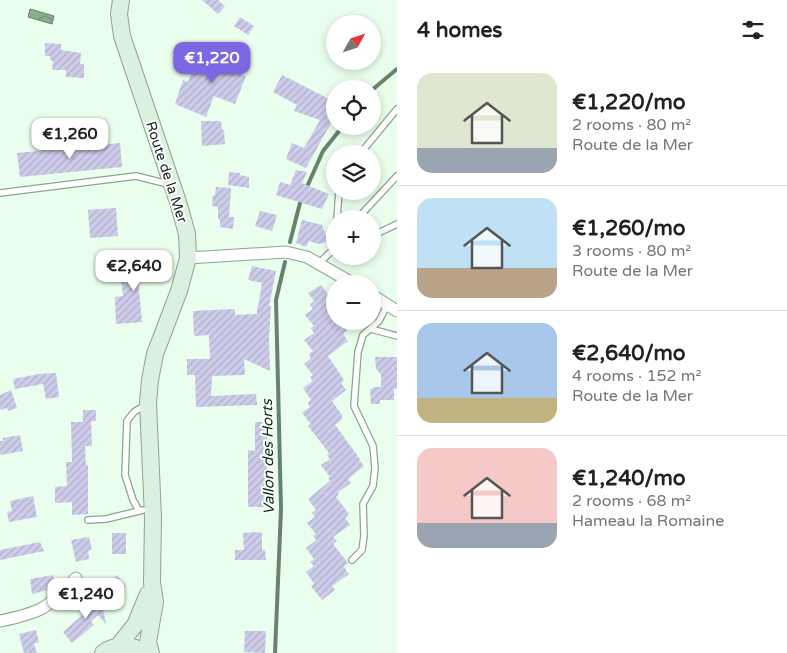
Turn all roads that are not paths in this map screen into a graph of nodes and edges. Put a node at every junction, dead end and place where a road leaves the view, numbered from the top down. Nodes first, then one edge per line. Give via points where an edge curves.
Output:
1 (121, 0) edge
2 (397, 109) edge
3 (367, 145) edge
4 (397, 176) edge
5 (173, 185) junction
6 (0, 193) edge
7 (366, 210) edge
8 (397, 224) edge
9 (381, 232) edge
10 (326, 256) edge
11 (188, 258) junction
12 (319, 263) junction
13 (339, 275) edge
14 (381, 301) edge
15 (392, 308) edge
16 (381, 319) edge
17 (370, 330) edge
18 (375, 330) edge
19 (397, 336) edge
20 (148, 403) junction
21 (146, 509) junction
22 (88, 520) dead end
23 (352, 560) dead end
24 (76, 578) dead end
25 (152, 582) junction
26 (0, 621) edge
27 (111, 649) edge
28 (146, 653) edge
29 (151, 653) edge

1 - 5 main road, Route de la Mer via 122,36
2 - 3 lane
4 - 7 lane
5 - 6 lane via 136,176
5 - 11 main road, Route de la Mer via 187,234
8 - 9 lane
10 - 12 lane
11 - 12 street via 276,251 307,257
11 - 20 main road, Route de la Mer via 155,354
12 - 13 street
14 - 15 street
15 - 16 lane
17 - 23 lane via 363,336 358,352 354,406 373,446 375,468 373,486 363,504 362,550
18 - 19 lane
20 - 21 main road, Route de la Mer
20 - 21 lane via 127,421 125,474 133,500
21 - 22 lane
21 - 25 main road, Route de la Mer
24 - 26 street via 56,600 40,611
25 - 27 main road via 135,625
25 - 29 main road via 155,602 148,642
27 - 28 main road via 128,646

